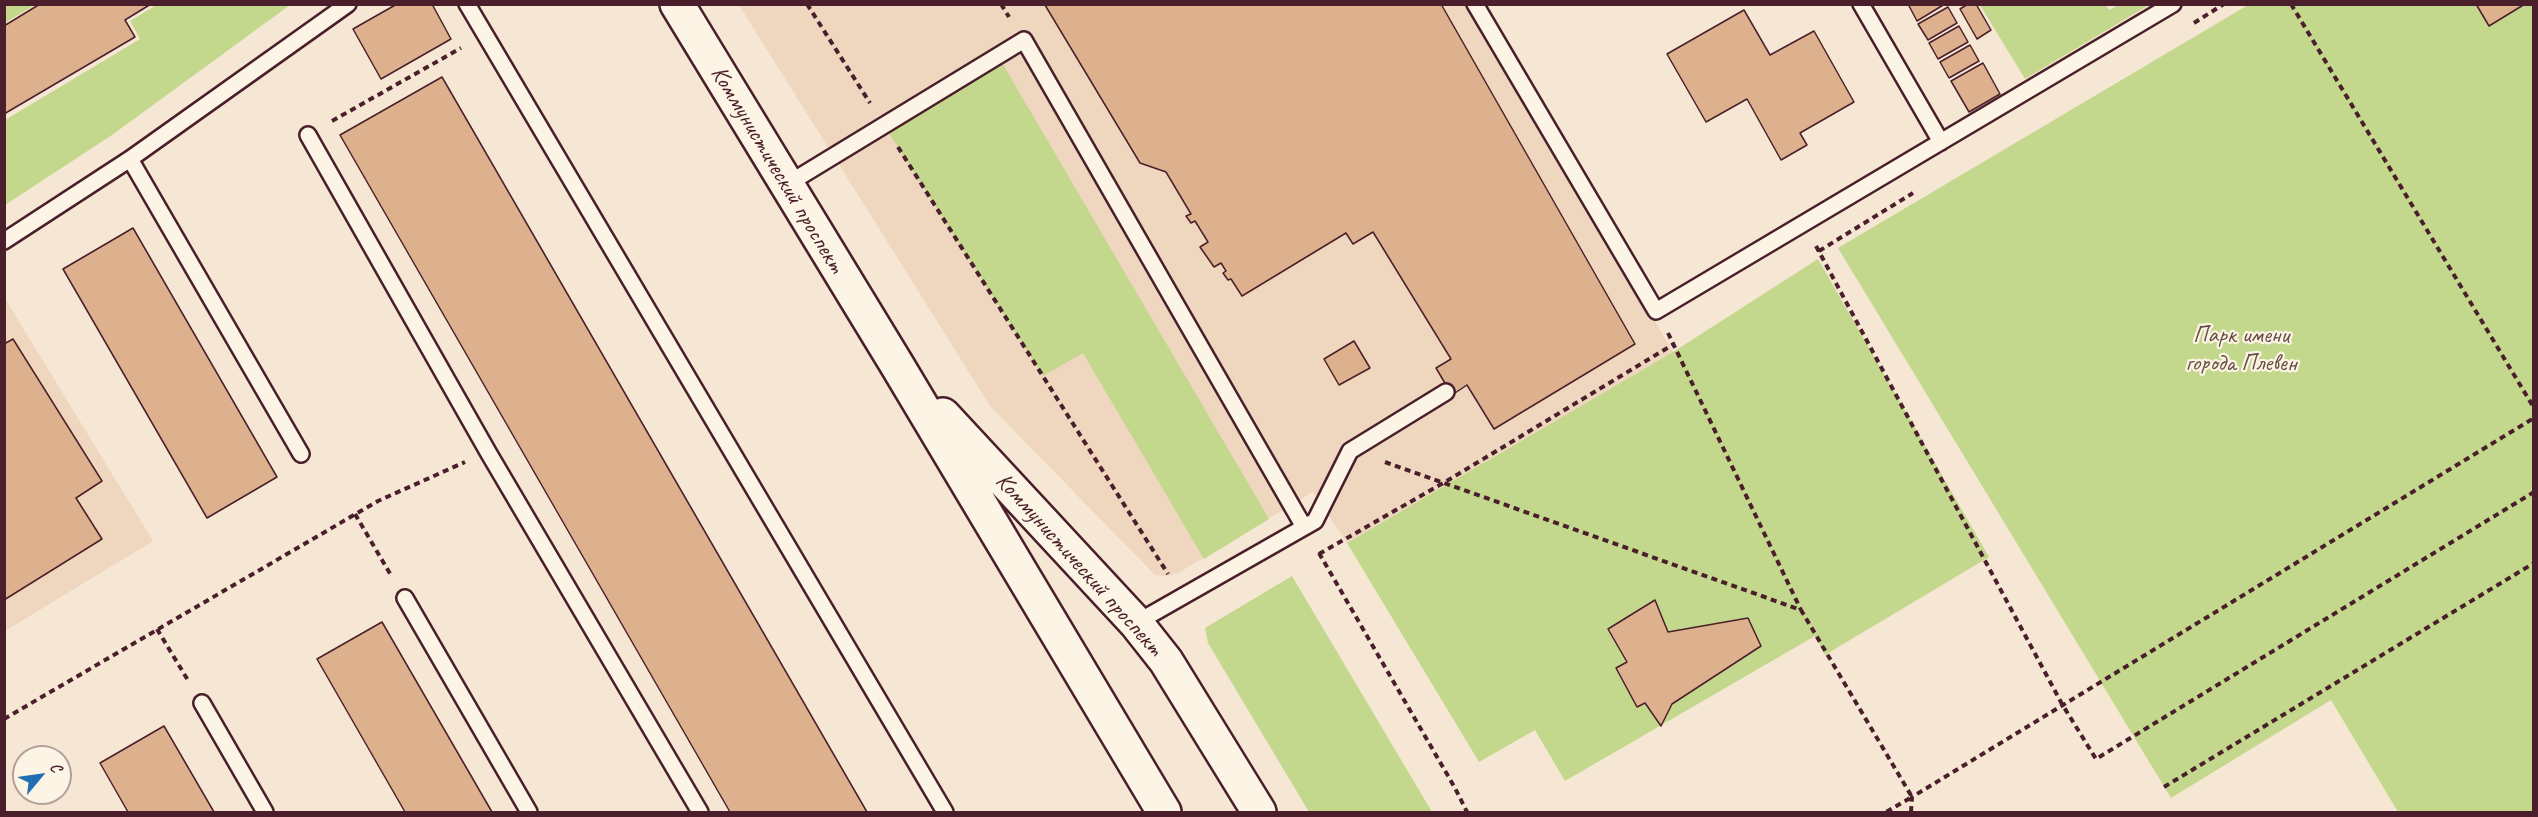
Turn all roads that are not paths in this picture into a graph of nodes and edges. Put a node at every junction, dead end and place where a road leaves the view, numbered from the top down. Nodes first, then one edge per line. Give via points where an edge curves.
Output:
1 (348, 4) edge
2 (467, 4) edge
3 (677, 4) edge
4 (1475, 4) edge
5 (1861, 4) edge
6 (2174, 4) edge
7 (308, 135) road end
8 (1941, 142) junction
9 (130, 159) junction
10 (786, 185) junction
11 (4, 241) edge
12 (897, 365) junction
13 (1446, 392) dead end
14 (301, 454) dead end
15 (1304, 527) junction
16 (405, 598) road end
17 (1136, 623) junction
18 (202, 703) road end
19 (265, 813) edge
20 (529, 813) edge
21 (700, 813) edge
22 (945, 813) edge
23 (1164, 813) edge
24 (1259, 813) edge

1 - 9 lane
2 - 22 lane
3 - 10 main road, Коммунистический проспект
4 - 8 lane via 1656,311
5 - 8 lane
6 - 8 lane
7 - 21 lane
9 - 11 lane
9 - 14 lane
10 - 12 main road, Коммунистический проспект
10 - 15 lane via 1024,40
12 - 17 main road, Коммунистический проспект
12 - 23 main road, Коммунистический проспект
13 - 15 lane via 1350,451 1315,521
15 - 17 lane
16 - 20 lane
17 - 24 main road, Коммунистический проспект via 1166,661
18 - 19 lane

